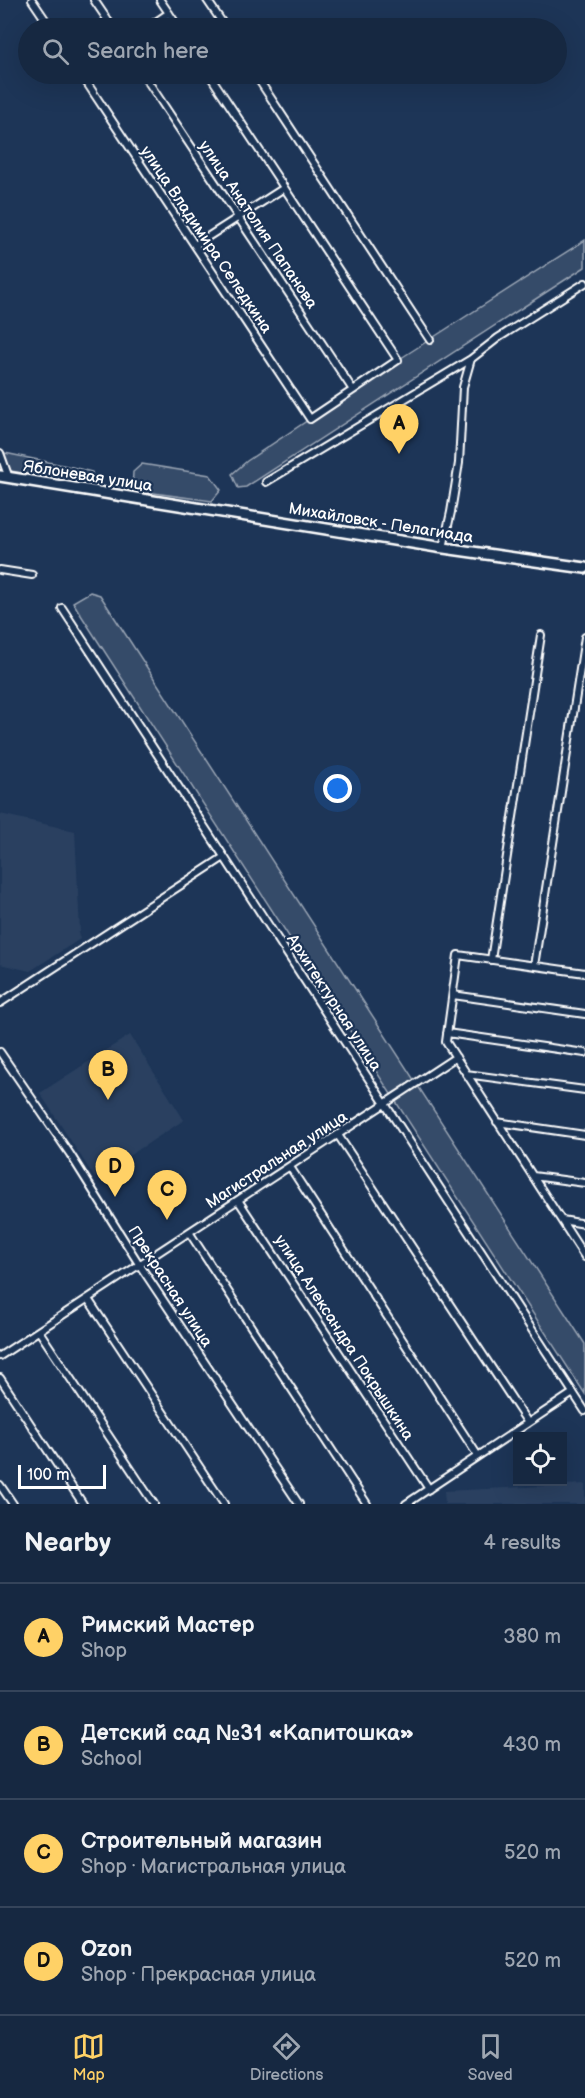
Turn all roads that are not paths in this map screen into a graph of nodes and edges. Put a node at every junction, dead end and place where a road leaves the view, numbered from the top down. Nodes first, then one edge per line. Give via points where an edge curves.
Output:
1 (32, 0) edge
2 (94, 0) edge
3 (160, 0) edge
4 (207, 0) edge
5 (169, 13) junction
6 (44, 18) edge
7 (106, 18) edge
8 (162, 18) edge
9 (172, 18) edge
10 (219, 18) edge
11 (88, 84) edge
12 (150, 84) edge
13 (216, 84) edge
14 (262, 84) edge
15 (284, 188) junction
16 (238, 217) junction
17 (195, 245) junction
18 (585, 283) edge
19 (430, 340) dead end
20 (471, 359) junction
21 (353, 390) junction
22 (0, 453) edge
23 (4, 477) edge
24 (266, 482) dead end
25 (172, 504) joint
26 (443, 548) junction
27 (585, 568) edge
28 (0, 570) edge
29 (32, 575) dead end
30 (62, 608) dead end
31 (541, 636) dead end
32 (585, 637) edge
33 (224, 857) junction
34 (491, 960) junction
35 (534, 966) junction
36 (585, 973) edge
37 (453, 995) junction
38 (0, 1003) edge
39 (585, 1014) edge
40 (447, 1033) junction
41 (0, 1052) edge
42 (585, 1053) edge
43 (456, 1057) junction
44 (466, 1074) junction
45 (585, 1090) edge
46 (386, 1104) junction
47 (497, 1122) junction
48 (338, 1135) junction
49 (585, 1135) edge
50 (290, 1167) junction
51 (533, 1176) junction
52 (585, 1183) edge
53 (238, 1200) junction
54 (562, 1220) junction
55 (585, 1224) edge
56 (189, 1232) junction
57 (585, 1257) edge
58 (139, 1264) junction
59 (88, 1299) junction
60 (39, 1330) junction
61 (0, 1356) edge
62 (0, 1378) edge
63 (573, 1394) junction
64 (585, 1411) edge
65 (528, 1424) junction
66 (478, 1456) junction
67 (0, 1485) edge
68 (429, 1489) junction
69 (13, 1504) edge
70 (83, 1504) edge
71 (154, 1504) edge
72 (224, 1504) edge
73 (299, 1504) edge
74 (367, 1504) edge
75 (406, 1504) edge

1 - 6 street
2 - 7 street
3 - 5 street
4 - 10 street
5 - 8 street
5 - 9 street
11 - 17 street, улица Владимира Селедкина
12 - 16 street, улица Анатолия Папанова
13 - 15 street
14 - 19 street
15 - 16 street
15 - 21 street via 398,360
16 - 17 street
16 - 21 street, улица Анатолия Папанова
17 - 21 street, улица Владимира Селедкина via 310,419
18 - 20 street
20 - 24 street
20 - 26 street via 463,387 459,463
22 - 23 street
23 - 25 street, Яблоневая улица
25 - 26 street, Михайловск - Пелагиада
26 - 27 street, Михайловск - Пелагиада
28 - 29 street
30 - 33 street, Архитектурная улица
31 - 34 street
32 - 35 street
33 - 38 street
33 - 46 street, Архитектурная улица
34 - 35 street
34 - 37 street via 458,956
35 - 36 street
37 - 39 street
37 - 40 street
40 - 42 street
40 - 43 street via 446,1042
41 - 58 street, Прекрасная улица
43 - 44 street
43 - 46 street, Магистральная улица
44 - 45 street
44 - 47 street
46 - 48 street, Магистральная улица
46 - 63 street, Архитектурная улица
47 - 49 street
47 - 51 street
48 - 50 street, Магистральная улица
48 - 65 street
50 - 53 street, Магистральная улица
50 - 66 street
51 - 52 street
51 - 54 street
53 - 56 street, Магистральная улица
53 - 68 street, улица Александра Покрышкина
54 - 55 street
54 - 57 street
56 - 58 street, Магистральная улица
56 - 74 street
58 - 59 street, Магистральная улица
58 - 73 street, Прекрасная улица
59 - 60 street, Магистральная улица
59 - 72 street
60 - 61 street, Магистральная улица
60 - 71 street
62 - 70 street
63 - 64 street, Архитектурная улица
63 - 65 street
65 - 66 street
66 - 68 street
67 - 69 street
68 - 75 street

